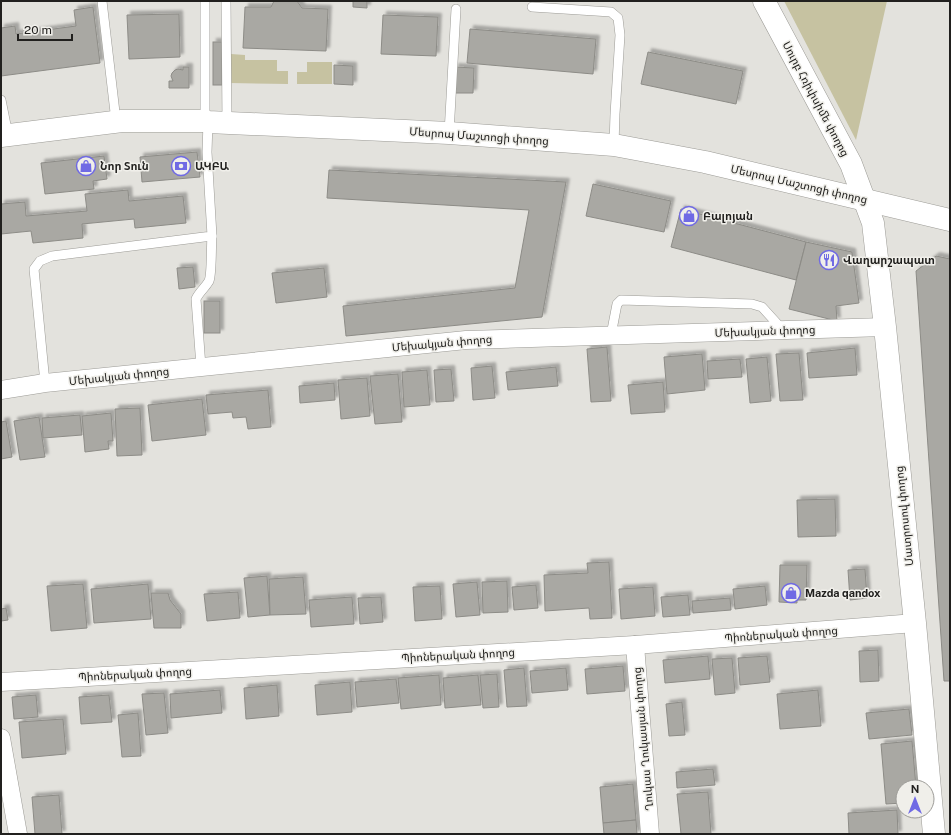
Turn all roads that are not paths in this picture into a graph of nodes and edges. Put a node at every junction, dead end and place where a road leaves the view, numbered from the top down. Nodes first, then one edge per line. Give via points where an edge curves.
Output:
1 (102, 1) edge
2 (205, 1) edge
3 (226, 1) edge
4 (764, 1) edge
5 (532, 7) dead end
6 (456, 9) dead end
7 (1, 100) edge
8 (116, 121) junction
9 (213, 122) junction
10 (449, 133) junction
11 (5, 136) edge
12 (614, 145) junction
13 (864, 200) junction
14 (950, 220) edge
15 (212, 236) junction
16 (885, 327) junction
17 (782, 330) junction
18 (611, 335) junction
19 (201, 367) junction
20 (45, 384) junction
21 (1, 390) edge
22 (915, 623) junction
23 (635, 645) junction
24 (1, 682) edge
25 (1, 738) edge
26 (18, 834) edge
27 (650, 834) edge
28 (934, 834) edge

1 - 8 lane
2 - 9 lane
3 - 9 lane
4 - 13 main road, Սուրբ Հռիփսիմե փողոց via 851,164
5 - 12 lane via 611,12 618,18 620,35
6 - 10 lane
7 - 11 lane
8 - 9 main road, Մեսրոպ Մաշտոցի փողոց
8 - 11 main road, Մեսրոպ Մաշտոցի փողոց
9 - 10 main road, Մեսրոպ Մաշտոցի փողոց
9 - 15 lane via 206,152
10 - 12 main road, Մեսրոպ Մաշտոցի փողոց
12 - 13 main road, Մեսրոպ Մաշտոցի փողոց via 705,162
13 - 14 main road, Մեսրոպ Մաշտոցի փողոց
13 - 16 main road, Մատրոսով փողոց via 873,223
15 - 19 lane via 210,279 196,299
15 - 20 lane via 52,256 40,261 34,269
16 - 17 street, Մեխակյան փողոց
16 - 22 main road, Մատրոսով փողոց
17 - 18 street, Մեխակյան փողոց
17 - 18 lane via 762,307 752,304 621,300 617,304
18 - 19 street, Մեխակյան փողոց via 466,340
19 - 20 street, Մեխակյան փողոց
20 - 21 street, Մեխակյան փողոց
22 - 23 street, Պիոներական փողոց
22 - 28 main road, Մատրոսով փողոց
23 - 24 street, Պիոներական փողոց
23 - 27 street, Ղուկաս Ղուկասյան փողոց
25 - 26 street

